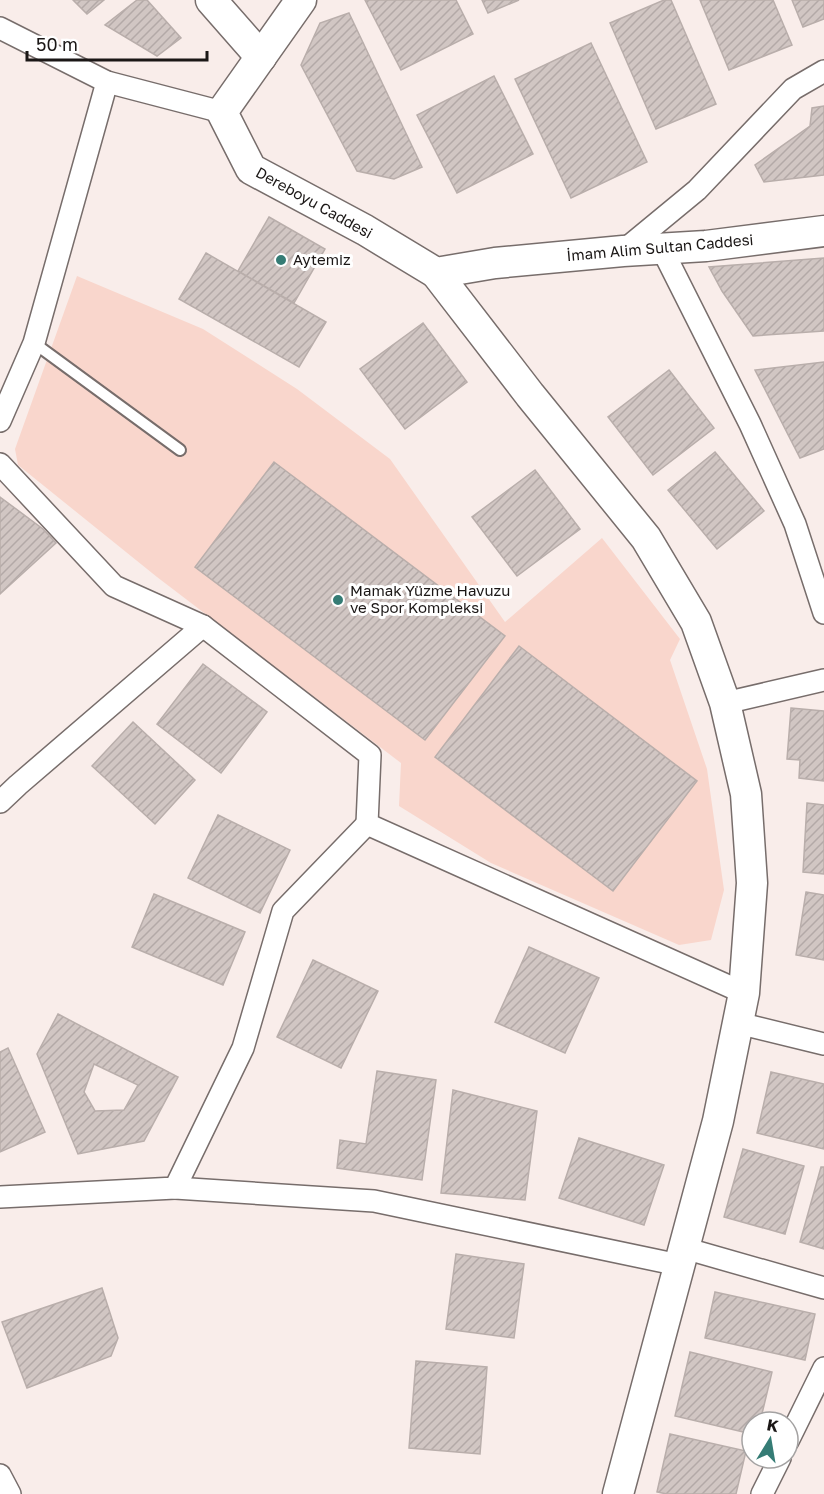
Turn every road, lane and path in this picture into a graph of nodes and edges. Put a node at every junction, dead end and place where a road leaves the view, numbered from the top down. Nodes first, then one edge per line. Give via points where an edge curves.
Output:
1 (211, 0) edge
2 (301, 0) edge
3 (0, 28) edge
4 (261, 57) junction
5 (824, 71) edge
6 (107, 82) junction
7 (222, 112) junction
8 (824, 231) edge
9 (662, 249) junction
10 (622, 251) junction
11 (436, 273) junction
12 (34, 343) junction
13 (0, 421) edge
14 (180, 450) dead end
15 (0, 464) edge
16 (824, 613) edge
17 (203, 626) junction
18 (824, 680) edge
19 (725, 703) junction
20 (0, 802) edge
21 (367, 824) junction
22 (744, 993) junction
23 (738, 1023) junction
24 (824, 1044) edge
25 (175, 1188) junction
26 (0, 1197) edge
27 (682, 1257) junction
28 (824, 1288) edge
29 (824, 1368) edge
30 (800, 1417) edge
31 (774, 1470) edge
32 (0, 1475) edge
33 (10, 1494) edge
34 (618, 1494) edge
35 (762, 1494) edge

1 - 4 main road
2 - 4 main road
3 - 6 street
4 - 7 main road
5 - 10 street via 794,89 697,190
6 - 7 street
6 - 12 street
7 - 11 main road, Dereboyu Caddesi via 251,170 365,230
8 - 9 main road, İmam Alim Sultan Caddesi
9 - 10 main road, İmam Alim Sultan Caddesi
9 - 16 street via 750,424 795,524
10 - 11 main road, İmam Alim Sultan Caddesi via 495,263
11 - 19 main road via 646,538 696,622
12 - 13 street
12 - 14 lane
15 - 17 street via 114,586
17 - 20 street
17 - 21 street via 370,755
18 - 19 street
19 - 22 main road via 746,794 752,883
21 - 22 street
21 - 25 street via 283,911 243,1048
22 - 23 main road
23 - 24 street
23 - 27 main road via 718,1121
25 - 26 street
25 - 27 street via 374,1201
27 - 28 street
27 - 34 main road
29 - 30 street
31 - 35 street
32 - 33 street

